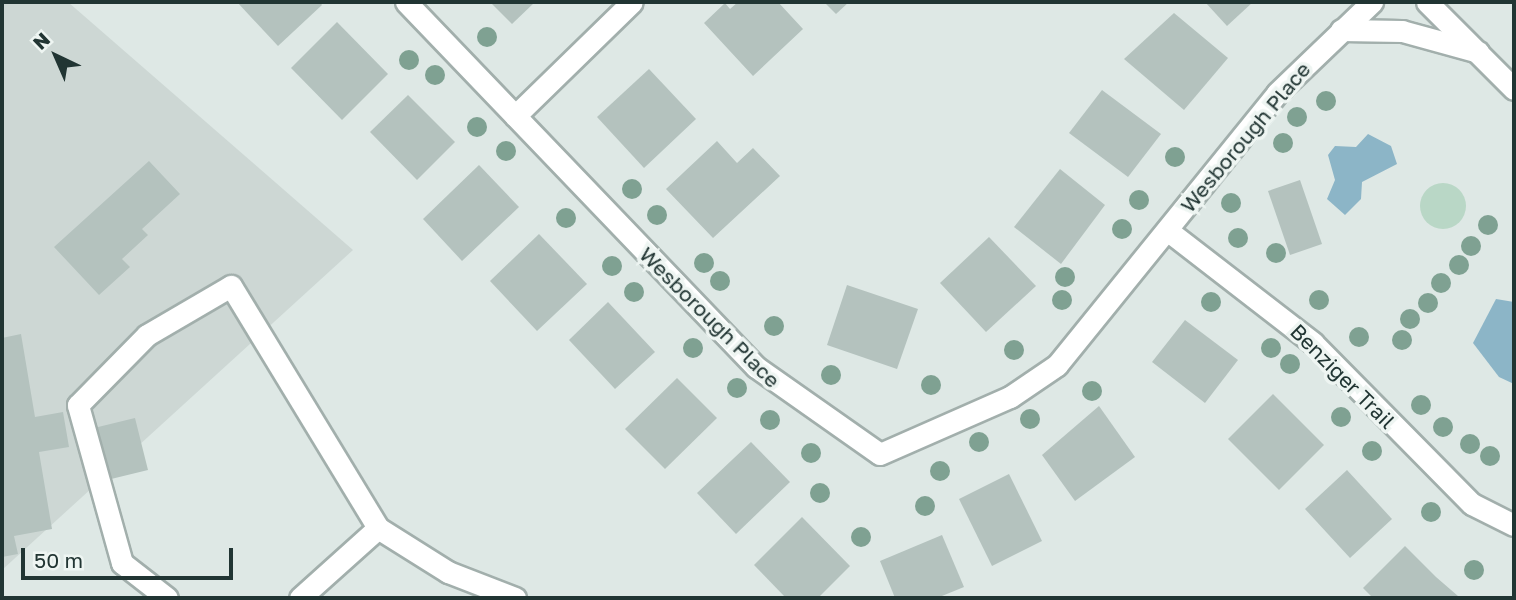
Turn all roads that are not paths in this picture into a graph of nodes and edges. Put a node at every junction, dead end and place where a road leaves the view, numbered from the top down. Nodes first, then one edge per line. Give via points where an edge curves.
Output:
1 (406, 2) edge
2 (632, 2) edge
3 (1372, 2) edge
4 (1427, 2) edge
5 (1341, 30) junction
6 (1478, 51) junction
7 (1514, 89) edge
8 (515, 116) junction
9 (1167, 230) junction
10 (1514, 525) edge
11 (378, 528) junction
12 (167, 598) edge
13 (300, 598) edge
14 (515, 598) edge

1 - 8 street, Wesborough Place
2 - 8 street
3 - 5 street, Wesborough Place
4 - 6 street
5 - 6 street via 1402,30
5 - 9 street, Wesborough Place via 1277,93
6 - 7 street
8 - 9 street, Wesborough Place via 756,368 880,454 1035,383 1076,344
9 - 10 street, Benziger Trail via 1313,343 1472,504
11 - 12 street via 231,286 147,335 78,405 122,563
11 - 13 street
11 - 14 street via 448,572

